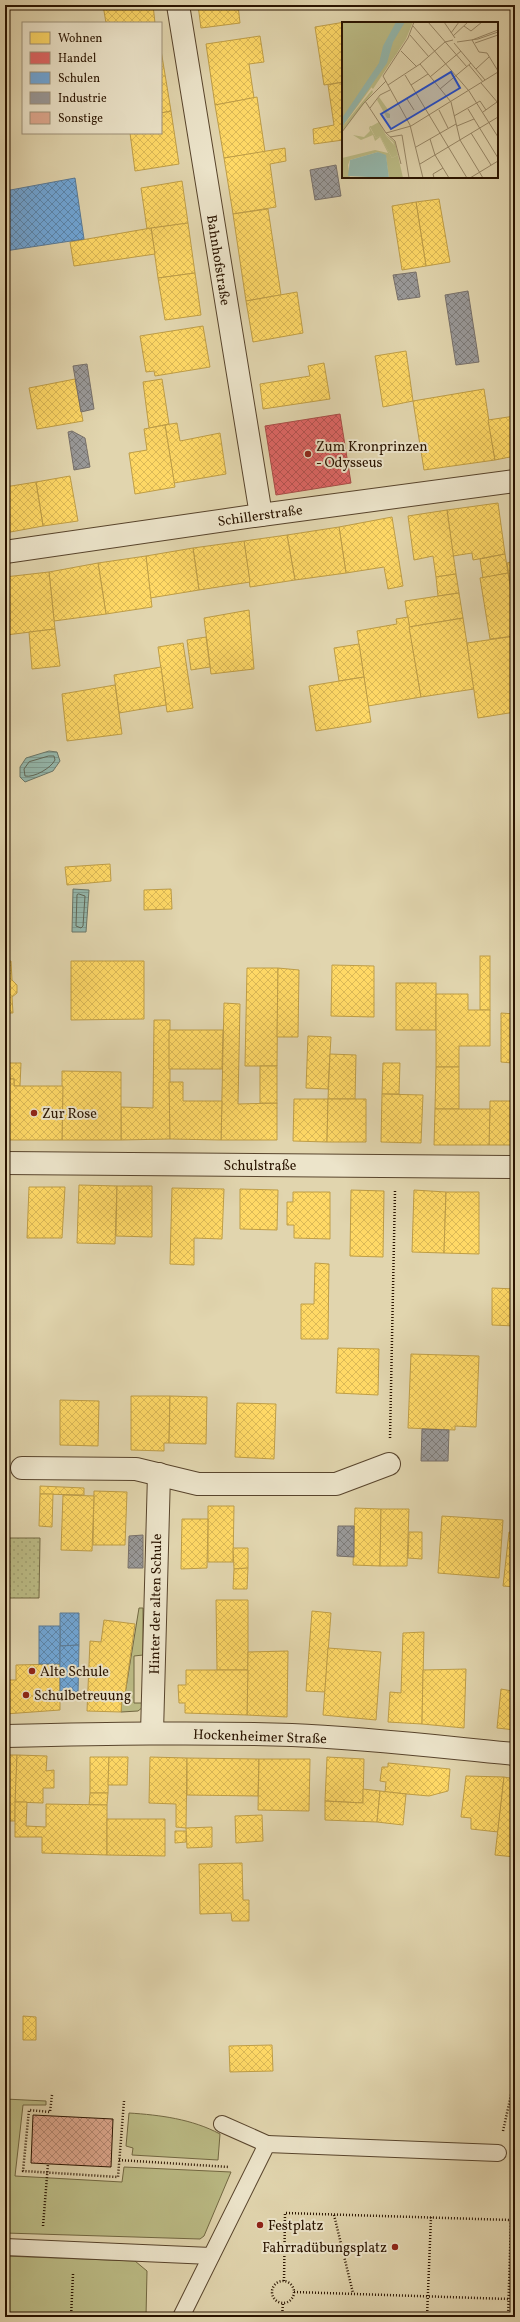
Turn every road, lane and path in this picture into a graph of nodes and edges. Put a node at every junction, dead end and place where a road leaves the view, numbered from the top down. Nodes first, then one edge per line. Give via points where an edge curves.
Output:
1 (178, 5) edge
2 (515, 481) edge
3 (261, 515) junction
4 (5, 552) edge
5 (5, 1163) edge
6 (395, 1165) junction
7 (515, 1167) edge
8 (389, 1464) joint
9 (22, 1468) dead end
10 (159, 1474) junction
11 (152, 1733) junction
12 (5, 1736) edge
13 (515, 1754) edge
14 (515, 2077) edge
15 (52, 2095) dead end
16 (124, 2102) dead end
17 (222, 2124) dead end
18 (267, 2144) junction
19 (498, 2153) joint
20 (119, 2160) junction
21 (48, 2164) dead end
22 (255, 2169) junction
23 (47, 2173) junction
24 (334, 2215) junction
25 (431, 2217) junction
26 (5, 2247) edge
27 (42, 2248) junction
28 (74, 2250) junction
29 (211, 2256) junction
30 (284, 2281) junction
31 (294, 2292) junction
32 (353, 2293) junction
33 (427, 2296) junction
34 (509, 2300) junction
35 (283, 2302) junction
36 (71, 2317) edge
37 (181, 2317) edge
38 (282, 2317) edge
39 (427, 2317) edge
40 (508, 2317) edge

1 - 3 street, Bahnhofstraße
2 - 3 street, Schillerstraße
3 - 4 street, Schillerstraße
5 - 6 street, Schulstraße
6 - 7 street, Schulstraße
6 - 8 path
8 - 10 street via 336,1484 198,1484
9 - 10 street via 136,1469
10 - 11 street, Hinter der alten Schule
11 - 12 street, Hockenheimer Straße
11 - 13 street, Hockenheimer Straße via 323,1737 406,1742
14 - 19 path
15 - 23 path via 50,2112 29,2110 23,2171
16 - 20 path
17 - 18 lane
18 - 19 lane
18 - 22 lane
20 - 22 path
20 - 23 path via 118,2177
21 - 23 path
22 - 29 lane
23 - 27 path
24 - 25 path
24 - 30 path via 285,2213
24 - 32 path
25 - 33 path
25 - 34 path via 511,2220
26 - 27 lane
27 - 28 lane
28 - 29 lane
28 - 36 path
29 - 37 lane
30 - 31 path via 291,2284
30 - 35 path via 278,2282 272,2291 276,2300
31 - 32 path
31 - 35 path via 290,2300
32 - 33 path
33 - 34 path
33 - 39 path
34 - 40 path
35 - 38 path

